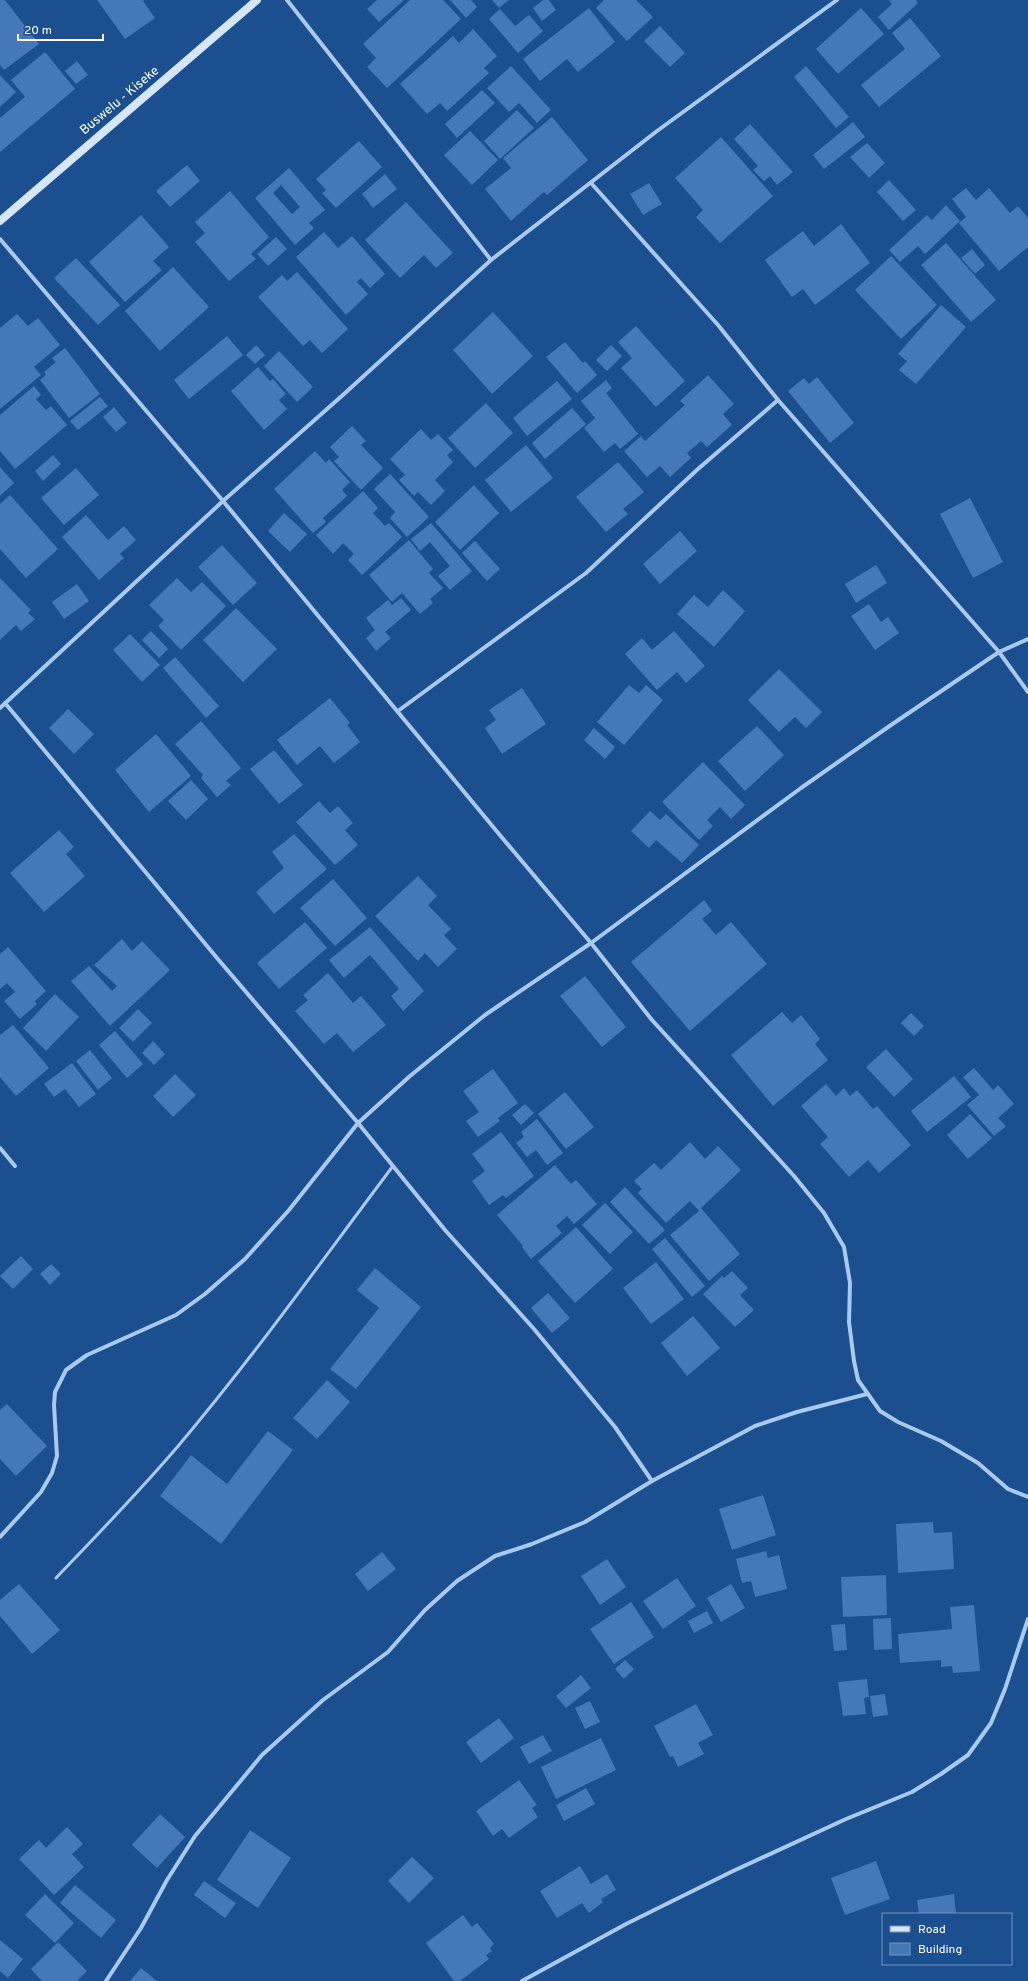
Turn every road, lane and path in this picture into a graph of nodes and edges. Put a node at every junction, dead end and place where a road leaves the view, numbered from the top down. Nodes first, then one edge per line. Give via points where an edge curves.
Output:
1 (257, 0) edge
2 (287, 0) edge
3 (837, 0) edge
4 (591, 184) junction
5 (0, 221) edge
6 (0, 239) edge
7 (491, 260) junction
8 (778, 400) junction
9 (223, 501) junction
10 (1028, 639) edge
11 (999, 652) junction
12 (1028, 692) edge
13 (5, 703) junction
14 (0, 708) edge
15 (398, 711) junction
16 (591, 943) junction
17 (358, 1123) junction
18 (0, 1148) edge
19 (15, 1166) dead end
20 (393, 1166) junction
21 (867, 1394) junction
22 (652, 1481) junction
23 (1028, 1498) edge
24 (0, 1537) edge
25 (56, 1578) dead end
26 (1028, 1619) edge
27 (106, 1981) edge
28 (522, 1981) edge

1 - 5 main road, Buswelu - Kiseke
2 - 7 street
3 - 4 street via 657,131
4 - 7 street
4 - 8 street via 718,325
6 - 9 street
7 - 9 street
8 - 11 street
8 - 15 street via 698,469 586,573
9 - 13 street
9 - 15 street
10 - 11 street
11 - 12 street
11 - 16 street via 801,788
13 - 14 street
13 - 17 street
15 - 16 street
16 - 17 street via 485,1015 410,1076
16 - 21 street via 652,1020 794,1176 824,1213 844,1247 850,1283 849,1322 854,1361 858,1380
17 - 20 street
17 - 24 street via 289,1210 245,1259 206,1294 176,1315 87,1355 66,1370 55,1392 57,1456 52,1474 41,1492
18 - 19 street
20 - 22 street via 445,1230 534,1329 605,1414
20 - 25 lane via 179,1445
21 - 22 street via 755,1426
21 - 23 street via 880,1411 898,1422 941,1440 978,1464 1008,1489
22 - 27 street via 586,1522 495,1556 457,1580 425,1610 388,1652 323,1700 262,1755 194,1836 141,1928
26 - 28 street via 991,1724 968,1755 912,1792 731,1872 626,1924

